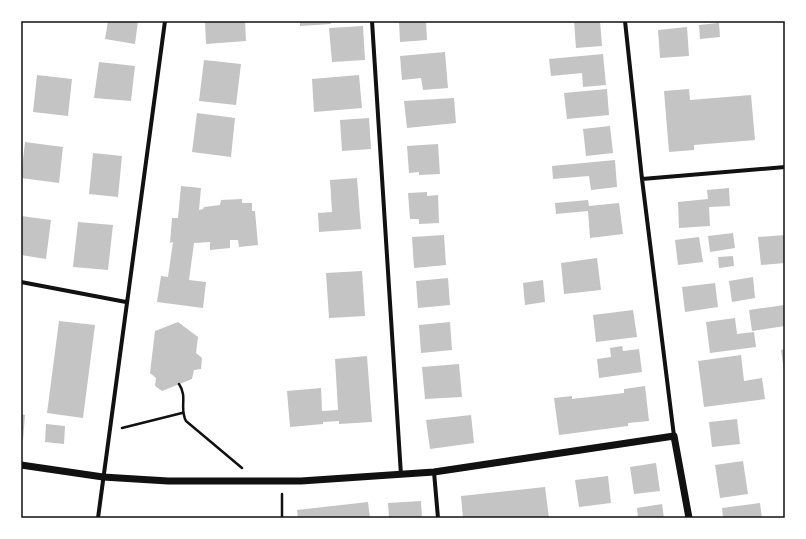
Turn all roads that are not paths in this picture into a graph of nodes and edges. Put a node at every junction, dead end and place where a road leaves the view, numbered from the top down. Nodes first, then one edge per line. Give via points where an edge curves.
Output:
1 (165, 21) edge
2 (372, 21) edge
3 (625, 21) edge
4 (785, 167) edge
5 (642, 179) junction
6 (21, 282) edge
7 (126, 302) junction
8 (674, 436) junction
9 (21, 465) edge
10 (434, 472) junction
11 (401, 476) junction
12 (103, 477) junction
13 (98, 518) edge
14 (438, 518) edge
15 (689, 518) edge

1 - 7 street
2 - 11 street
3 - 5 street
4 - 5 street
5 - 8 street
6 - 7 street
7 - 12 street
8 - 10 street
8 - 15 street
9 - 12 street
10 - 11 street
10 - 14 street
11 - 12 street via 282,481 168,481
12 - 13 street

